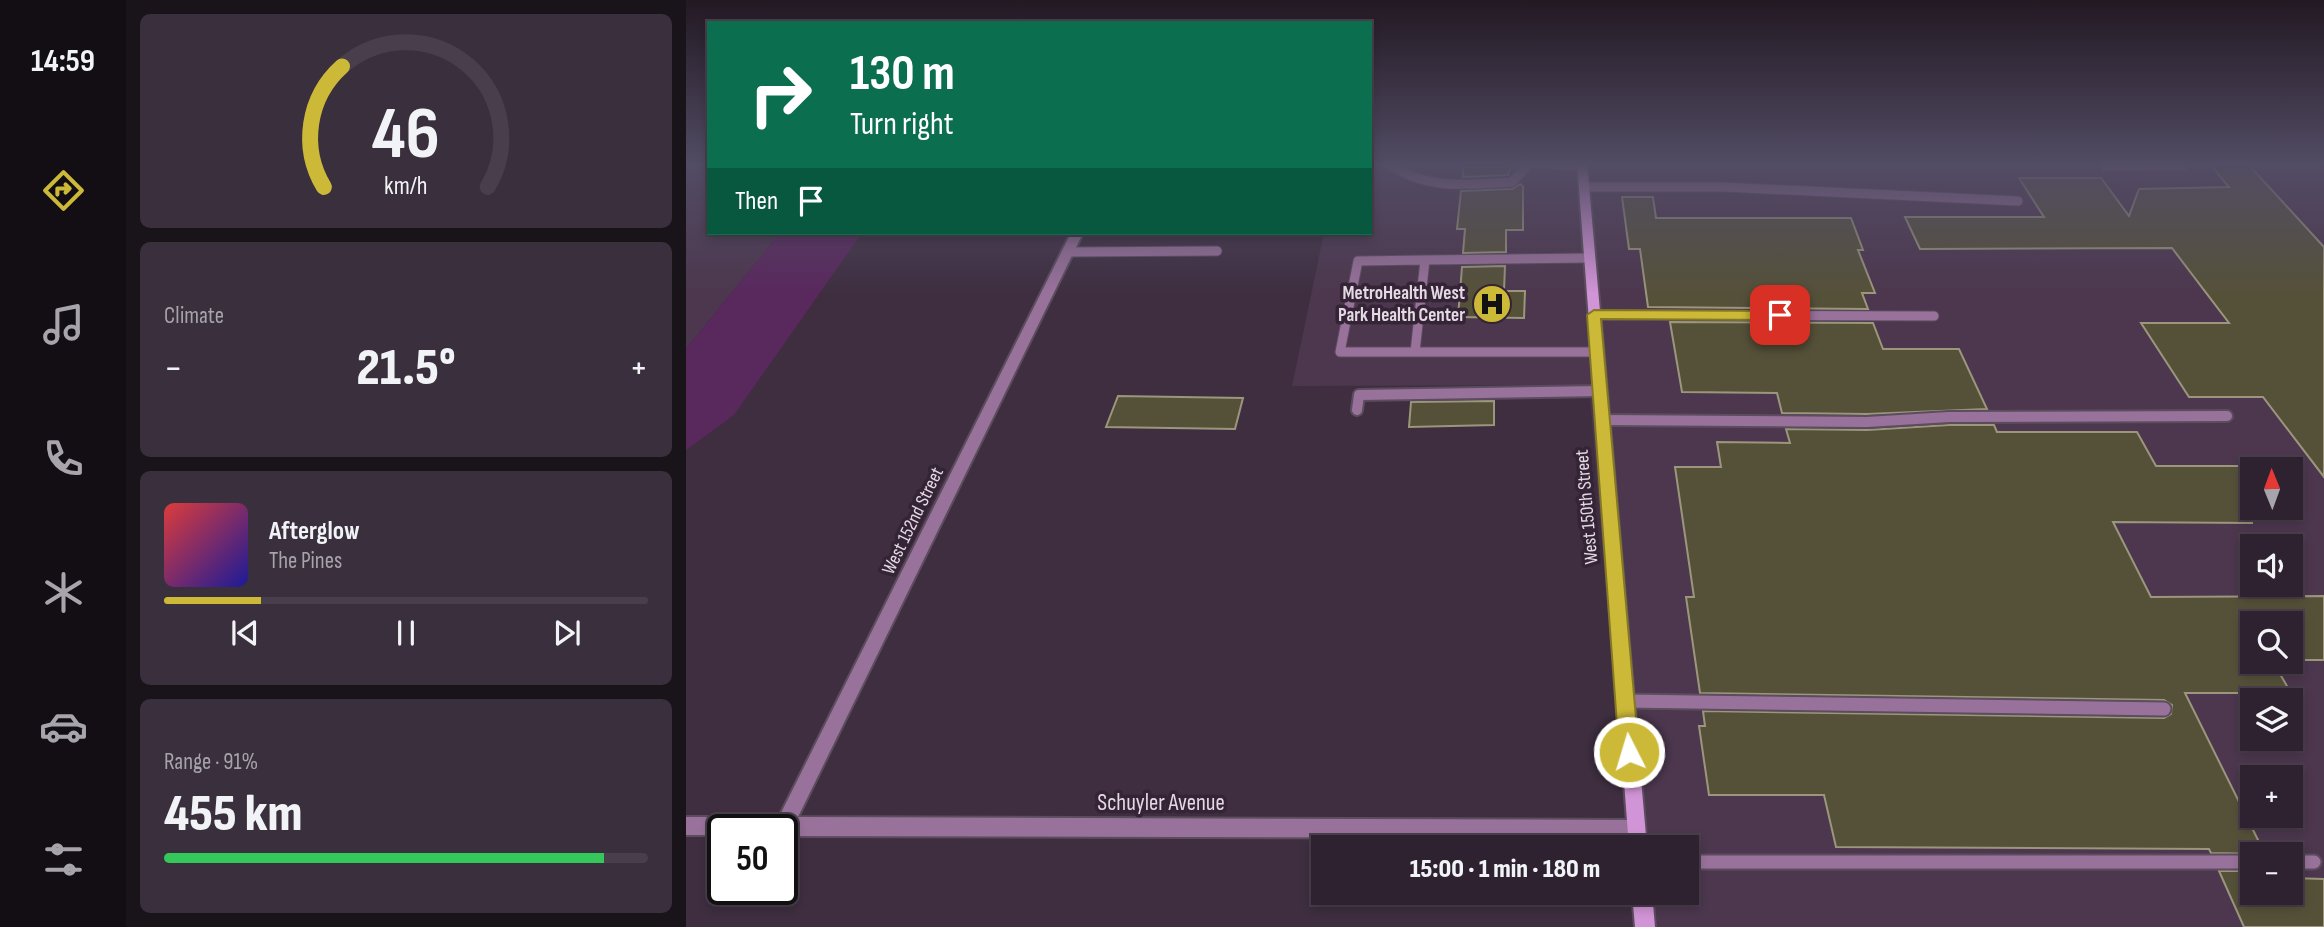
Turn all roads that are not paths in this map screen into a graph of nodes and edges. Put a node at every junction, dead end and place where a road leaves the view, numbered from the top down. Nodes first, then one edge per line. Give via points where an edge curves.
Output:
1 (1585, 206) edge
2 (1076, 235) edge
3 (1217, 251) dead end
4 (1067, 252) junction
5 (1589, 258) junction
6 (1425, 260) junction
7 (1594, 315) junction
8 (1934, 316) dead end
9 (1415, 352) junction
10 (1597, 352) junction
11 (1600, 391) junction
12 (1357, 410) dead end
13 (2227, 416) dead end
14 (1602, 420) junction
15 (1625, 701) junction
16 (2164, 709) dead end
17 (790, 814) edge
18 (686, 827) edge
19 (707, 827) edge
20 (798, 827) edge
21 (1404, 835) edge
22 (1637, 835) edge
23 (1699, 862) edge
24 (2240, 862) edge
25 (2303, 862) edge
26 (2314, 862) dead end
27 (1643, 905) edge
28 (1645, 927) edge

1 - 5 main road, West 150th Street
2 - 4 street, West 152nd Street
3 - 4 lane
4 - 17 street, West 152nd Street
5 - 6 lane
5 - 7 main road, West 150th Street
6 - 9 lane
6 - 9 lane via 1358,261 1340,352
7 - 8 lane
7 - 10 main road, West 150th Street
9 - 10 lane
10 - 11 main road, West 150th Street
11 - 12 lane via 1359,395
11 - 14 main road, West 150th Street
13 - 14 lane via 1949,417 1867,422
14 - 15 main road, West 150th Street
15 - 16 lane
15 - 22 main road, West 150th Street
18 - 19 street, Schuyler Avenue
20 - 21 street, Schuyler Avenue
23 - 24 lane
25 - 26 lane
27 - 28 main road

